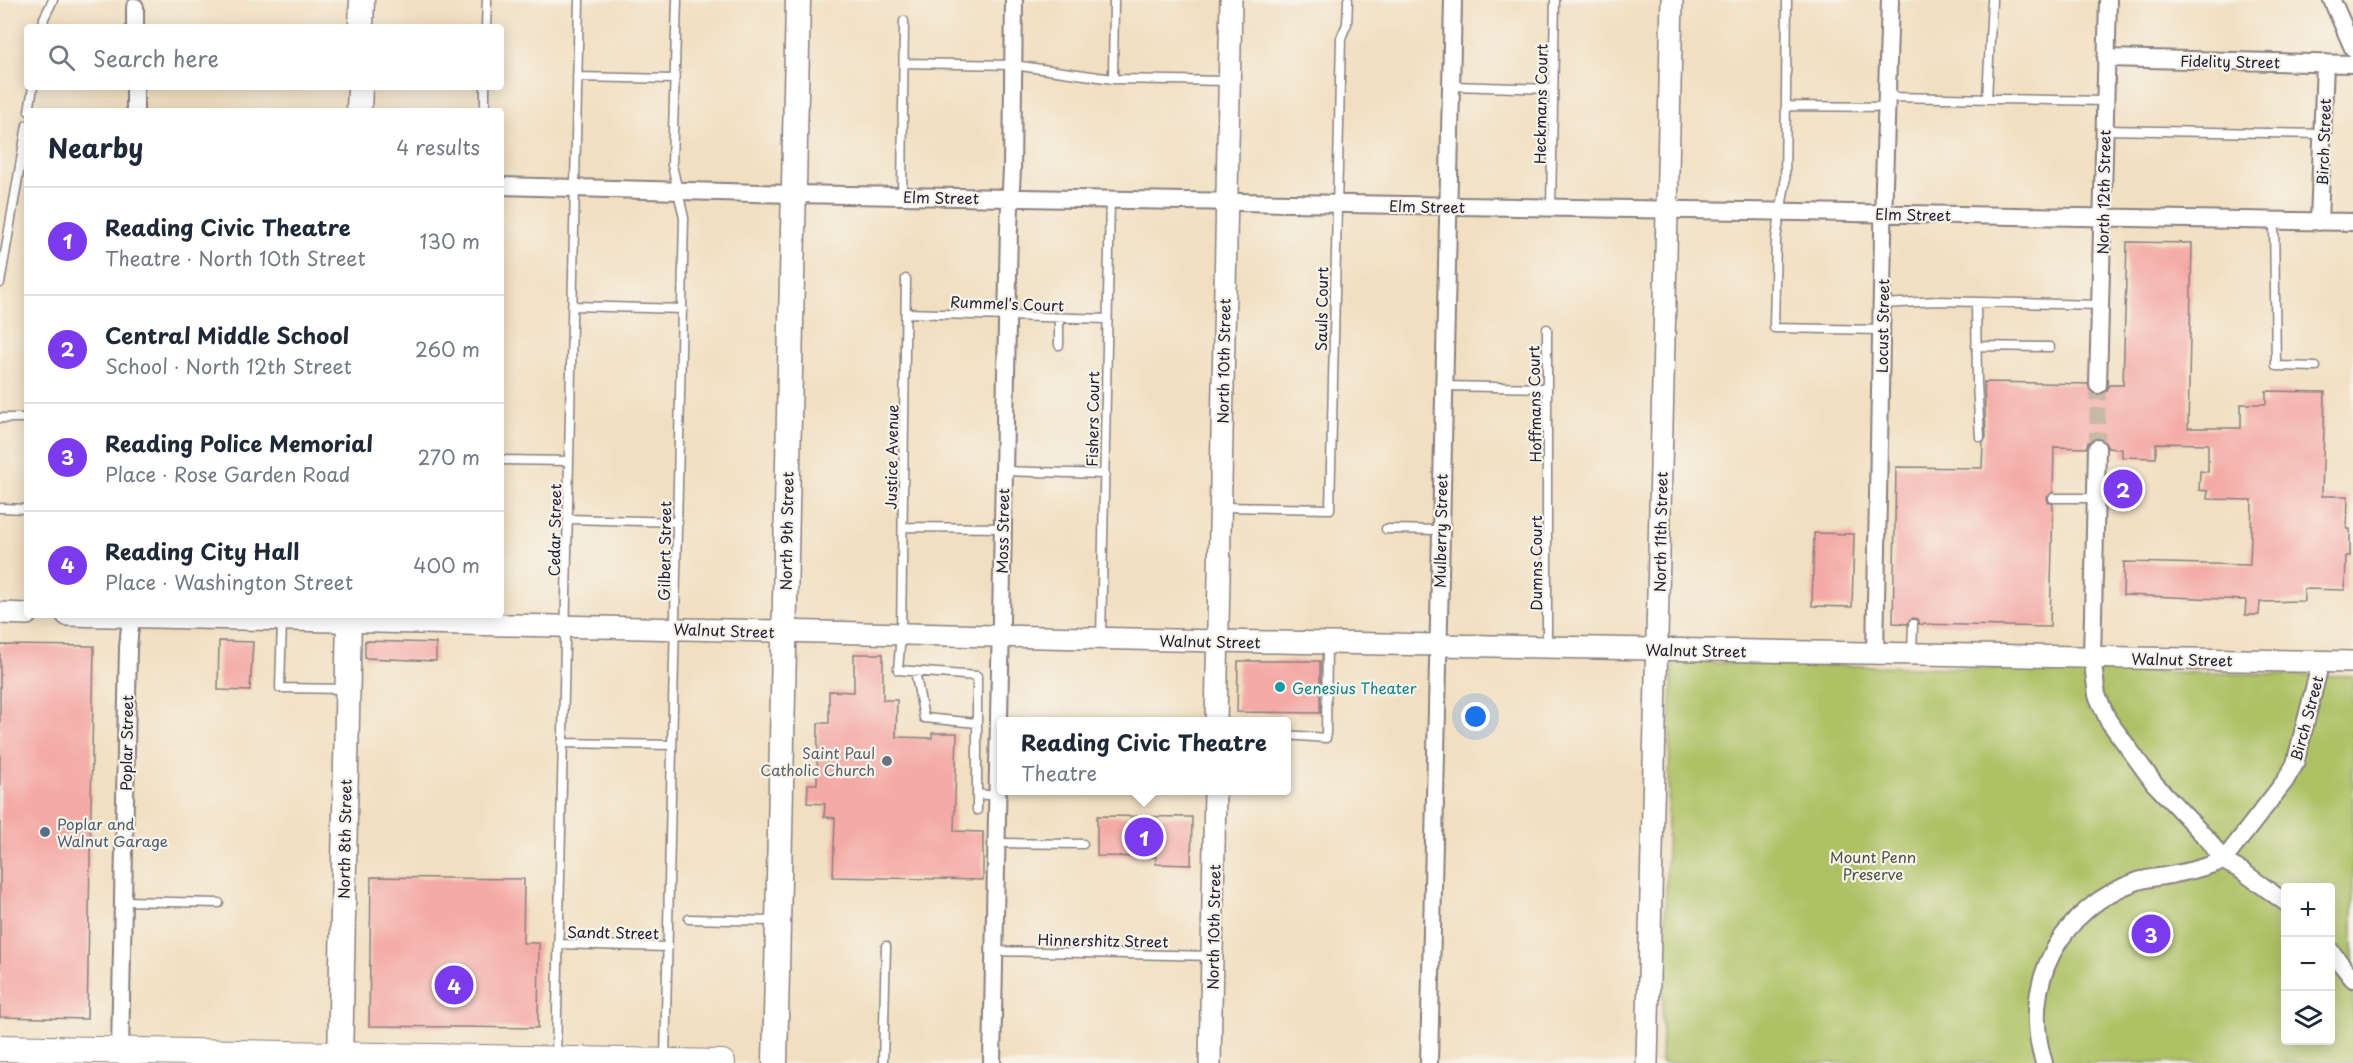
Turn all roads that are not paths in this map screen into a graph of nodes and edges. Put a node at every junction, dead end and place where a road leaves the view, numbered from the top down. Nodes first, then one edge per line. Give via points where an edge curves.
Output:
1 (53, 0) edge
2 (362, 0) edge
3 (487, 0) edge
4 (579, 0) edge
5 (677, 0) edge
6 (798, 0) edge
7 (1014, 0) edge
8 (1114, 0) edge
9 (1231, 0) edge
10 (1348, 0) edge
11 (1453, 0) edge
12 (1555, 0) edge
13 (1672, 0) edge
14 (1787, 0) edge
15 (1890, 0) edge
16 (1992, 0) edge
17 (2108, 0) edge
18 (2332, 0) edge
19 (135, 3) edge
20 (904, 21) dead end
21 (43, 24) edge
22 (135, 24) edge
23 (361, 24) edge
24 (486, 24) edge
25 (2353, 48) edge
26 (2106, 58) junction
27 (904, 63) junction
28 (2325, 63) junction
29 (2353, 64) edge
30 (1013, 65) junction
31 (577, 77) junction
32 (674, 79) junction
33 (1113, 79) junction
34 (1229, 81) junction
35 (1452, 86) junction
36 (1553, 89) junction
37 (32, 90) edge
38 (135, 90) edge
39 (360, 90) edge
40 (485, 90) edge
41 (1987, 99) junction
42 (2105, 101) junction
43 (1888, 102) junction
44 (1786, 106) junction
45 (30, 108) edge
46 (135, 108) edge
47 (359, 108) edge
48 (484, 108) edge
49 (2104, 130) junction
50 (2323, 134) junction
51 (24, 143) edge
52 (504, 186) edge
53 (576, 189) junction
54 (678, 192) junction
55 (794, 194) junction
56 (902, 196) junction
57 (1010, 198) junction
58 (1110, 200) junction
59 (1226, 202) junction
60 (1337, 204) junction
61 (1449, 206) junction
62 (1551, 208) junction
63 (1668, 210) junction
64 (1780, 211) junction
65 (1884, 213) junction
66 (2102, 219) junction
67 (2274, 221) junction
68 (2319, 222) junction
69 (2353, 222) edge
70 (906, 279) dead end
71 (0, 283) edge
72 (1976, 302) junction
73 (1883, 304) junction
74 (2100, 304) junction
75 (573, 306) junction
76 (683, 309) junction
77 (906, 313) junction
78 (1007, 316) junction
79 (1059, 318) junction
80 (1107, 319) junction
81 (1547, 329) dead end
82 (1882, 330) junction
83 (1059, 345) dead end
84 (1976, 346) junction
85 (2050, 347) dead end
86 (2316, 367) dead end
87 (2098, 385) tunnel mouth
88 (1444, 386) junction
89 (1546, 388) junction
90 (0, 418) edge
91 (24, 418) edge
92 (1980, 437) dead end
93 (2097, 448) tunnel mouth
94 (504, 460) edge
95 (569, 461) junction
96 (1004, 471) junction
97 (1105, 474) junction
98 (1549, 478) joint
99 (2053, 498) dead end
100 (2096, 498) junction
101 (1220, 507) junction
102 (0, 508) edge
103 (24, 509) edge
104 (568, 519) junction
105 (678, 522) junction
106 (903, 527) junction
107 (1003, 528) junction
108 (1386, 529) dead end
109 (1440, 530) junction
110 (0, 613) edge
111 (24, 614) edge
112 (130, 618) edge
113 (233, 618) edge
114 (349, 618) edge
115 (282, 620) junction
116 (473, 620) edge
117 (1913, 624) dead end
118 (564, 626) junction
119 (675, 629) junction
120 (784, 632) junction
121 (901, 634) junction
122 (1000, 636) junction
123 (1101, 638) junction
124 (1218, 641) junction
125 (1327, 643) junction
126 (1437, 646) junction
127 (1547, 647) junction
128 (1658, 649) junction
129 (1875, 653) junction
130 (1912, 653) junction
131 (2092, 657) junction
132 (2321, 661) junction
133 (2353, 662) edge
134 (915, 671) junction
135 (347, 690) junction
136 (998, 717) edge
137 (1216, 717) edge
138 (977, 723) junction
139 (1291, 735) edge
140 (562, 743) junction
141 (672, 746) junction
142 (977, 794) junction
143 (1215, 795) edge
144 (997, 796) joint
145 (977, 810) dead end
146 (996, 843) junction
147 (1083, 844) dead end
148 (2223, 861) junction
149 (2281, 899) edge
150 (122, 901) junction
151 (219, 903) dead end
152 (689, 919) dead end
153 (778, 921) junction
154 (558, 944) junction
155 (886, 945) dead end
156 (668, 947) junction
157 (994, 951) junction
158 (2335, 955) edge
159 (1212, 956) junction
160 (2353, 979) edge
161 (1, 1048) edge
162 (105, 1053) junction
163 (340, 1059) edge
164 (556, 1060) junction
165 (665, 1062) edge
166 (722, 1063) edge
167 (775, 1063) edge
168 (884, 1063) edge
169 (992, 1063) edge
170 (1210, 1063) edge
171 (1429, 1063) edge
172 (1647, 1063) edge
173 (2044, 1063) edge

1 - 21 lane
2 - 23 main road
3 - 24 lane
4 - 31 lane, Cedar Street
5 - 32 lane, Gilbert Street
6 - 55 main road, North 9th Street
7 - 30 street, Moss Street
8 - 33 lane
9 - 34 street, North 10th Street
10 - 60 lane, Sauls Court via 1347,24 1341,38
11 - 35 street, Mulberry Street
12 - 36 lane, Heckmans Court
13 - 63 street, North 11th Street
14 - 44 lane
15 - 43 street, Locust Street
16 - 41 lane
17 - 26 street, North 12th Street
18 - 25 street
19 - 22 street
20 - 27 lane
26 - 28 street, Fidelity Street
26 - 42 street, North 12th Street
27 - 30 lane
27 - 56 lane
28 - 29 street, Fidelity Street
28 - 50 street, Birch Street
30 - 33 lane
30 - 57 street, Moss Street
31 - 32 lane
31 - 53 lane, Cedar Street
32 - 54 lane, Gilbert Street via 672,165
33 - 34 lane
34 - 59 street, North 10th Street
35 - 36 lane
35 - 61 street, Mulberry Street
36 - 62 lane, Heckmans Court
37 - 45 lane
38 - 46 street
39 - 47 main road
40 - 48 lane
41 - 42 lane
41 - 43 lane
42 - 49 street, North 12th Street
43 - 44 lane
43 - 65 street, Locust Street
44 - 64 lane via 1785,184
49 - 50 lane
49 - 66 street, North 12th Street
50 - 68 street, Birch Street
51 - 71 lane
52 - 53 street, Elm Street
53 - 54 street, Elm Street
53 - 75 lane, Cedar Street
54 - 55 street, Elm Street
54 - 76 lane, Gilbert Street via 684,218
55 - 56 street, Elm Street
55 - 120 main road, North 9th Street
56 - 57 street, Elm Street
57 - 58 street, Elm Street
57 - 78 street, Moss Street
58 - 59 street, Elm Street
58 - 80 lane, Fishers Court
59 - 60 street, Elm Street
59 - 101 street, North 10th Street
60 - 61 street, Elm Street
60 - 101 lane, Sauls Court via 1330,509
61 - 62 street, Elm Street
61 - 88 street, Mulberry Street
62 - 63 street, Elm Street
63 - 64 street, Elm Street
63 - 128 street, North 11th Street
64 - 65 street, Elm Street
64 - 82 lane via 1774,328
65 - 66 street, Elm Street
65 - 73 street, Locust Street
66 - 67 street, Elm Street
66 - 74 street, North 12th Street
67 - 68 street, Elm Street
67 - 86 lane via 2276,366
68 - 69 street, Elm Street
70 - 77 lane, Justice Avenue
72 - 73 lane
72 - 74 lane
72 - 84 lane
73 - 82 street, Locust Street
74 - 87 street, North 12th Street
75 - 76 lane
75 - 95 lane, Cedar Street
76 - 105 lane, Gilbert Street
77 - 78 lane, Rummel's Court
77 - 106 lane, Justice Avenue
78 - 79 lane, Rummel's Court
78 - 96 street, Moss Street
79 - 80 lane, Rummel's Court
79 - 83 lane
80 - 97 lane, Fishers Court
81 - 89 lane, Hoffmans Court
82 - 129 street, Locust Street
84 - 85 lane
84 - 92 lane
88 - 89 lane
88 - 109 street, Mulberry Street
89 - 98 lane, Hoffmans Court
90 - 91 lane
93 - 100 street
94 - 95 lane
95 - 104 lane, Cedar Street
96 - 97 lane
96 - 107 street, Moss Street
97 - 123 lane, Fishers Court
98 - 127 lane, Dumns Court
99 - 100 lane
100 - 131 street
101 - 124 street, North 10th Street
102 - 103 lane
104 - 105 lane
104 - 118 lane, Cedar Street
105 - 119 lane, Gilbert Street
106 - 107 lane
106 - 121 lane, Justice Avenue
107 - 122 street, Moss Street
108 - 109 lane
109 - 126 street, Mulberry Street
110 - 111 street
112 - 150 street, Poplar Street
113 - 115 street, Walnut Street
114 - 115 street, Walnut Street
114 - 116 street, Walnut Street
114 - 135 main road, North 8th Street
115 - 135 lane via 280,688
116 - 118 street, Walnut Street
117 - 130 lane
118 - 119 street, Walnut Street
118 - 140 lane, Cedar Street
119 - 120 street, Walnut Street
119 - 141 lane, Gilbert Street
120 - 121 street, Walnut Street
120 - 153 main road, North 9th Street
121 - 122 street, Walnut Street
121 - 134 lane, Justice Avenue via 898,670
122 - 123 street, Walnut Street
122 - 136 street, Moss Street
123 - 124 street, Walnut Street
124 - 125 street, Walnut Street
124 - 137 street, North 10th Street
125 - 126 street, Walnut Street
125 - 139 lane via 1326,738
126 - 127 street, Walnut Street
126 - 171 street, Mulberry Street
127 - 128 street, Walnut Street
128 - 129 street, Walnut Street
128 - 172 street, North 11th Street
129 - 130 street, Walnut Street
130 - 131 street, Walnut Street
131 - 132 street, Walnut Street
131 - 148 street via 2097,695 2108,720 2154,783
132 - 133 street, Walnut Street
132 - 148 street, Birch Street via 2295,764
134 - 138 lane via 924,718
134 - 138 lane via 977,676
135 - 163 main road, North 8th Street
138 - 142 lane
140 - 141 lane
140 - 154 lane, Cedar Street
141 - 156 lane, Gilbert Street
142 - 144 lane
142 - 145 lane
143 - 159 street, North 10th Street
144 - 146 street, Moss Street
146 - 147 lane
146 - 157 street, Moss Street
148 - 149 street
148 - 173 street via 2140,880 2091,905 2072,923 2050,955 2041,983 2037,1006
150 - 151 lane
150 - 162 street, Poplar Street
152 - 153 lane
153 - 167 main road, North 9th Street
154 - 156 lane, Sandt Street
154 - 164 lane, Cedar Street
155 - 168 lane
156 - 165 lane, Gilbert Street
157 - 159 lane, Hinnershitz Street
157 - 169 street, Moss Street
158 - 160 street
159 - 170 street, North 10th Street
161 - 162 main road
162 - 163 main road
163 - 164 main road
164 - 165 main road
165 - 166 main road

